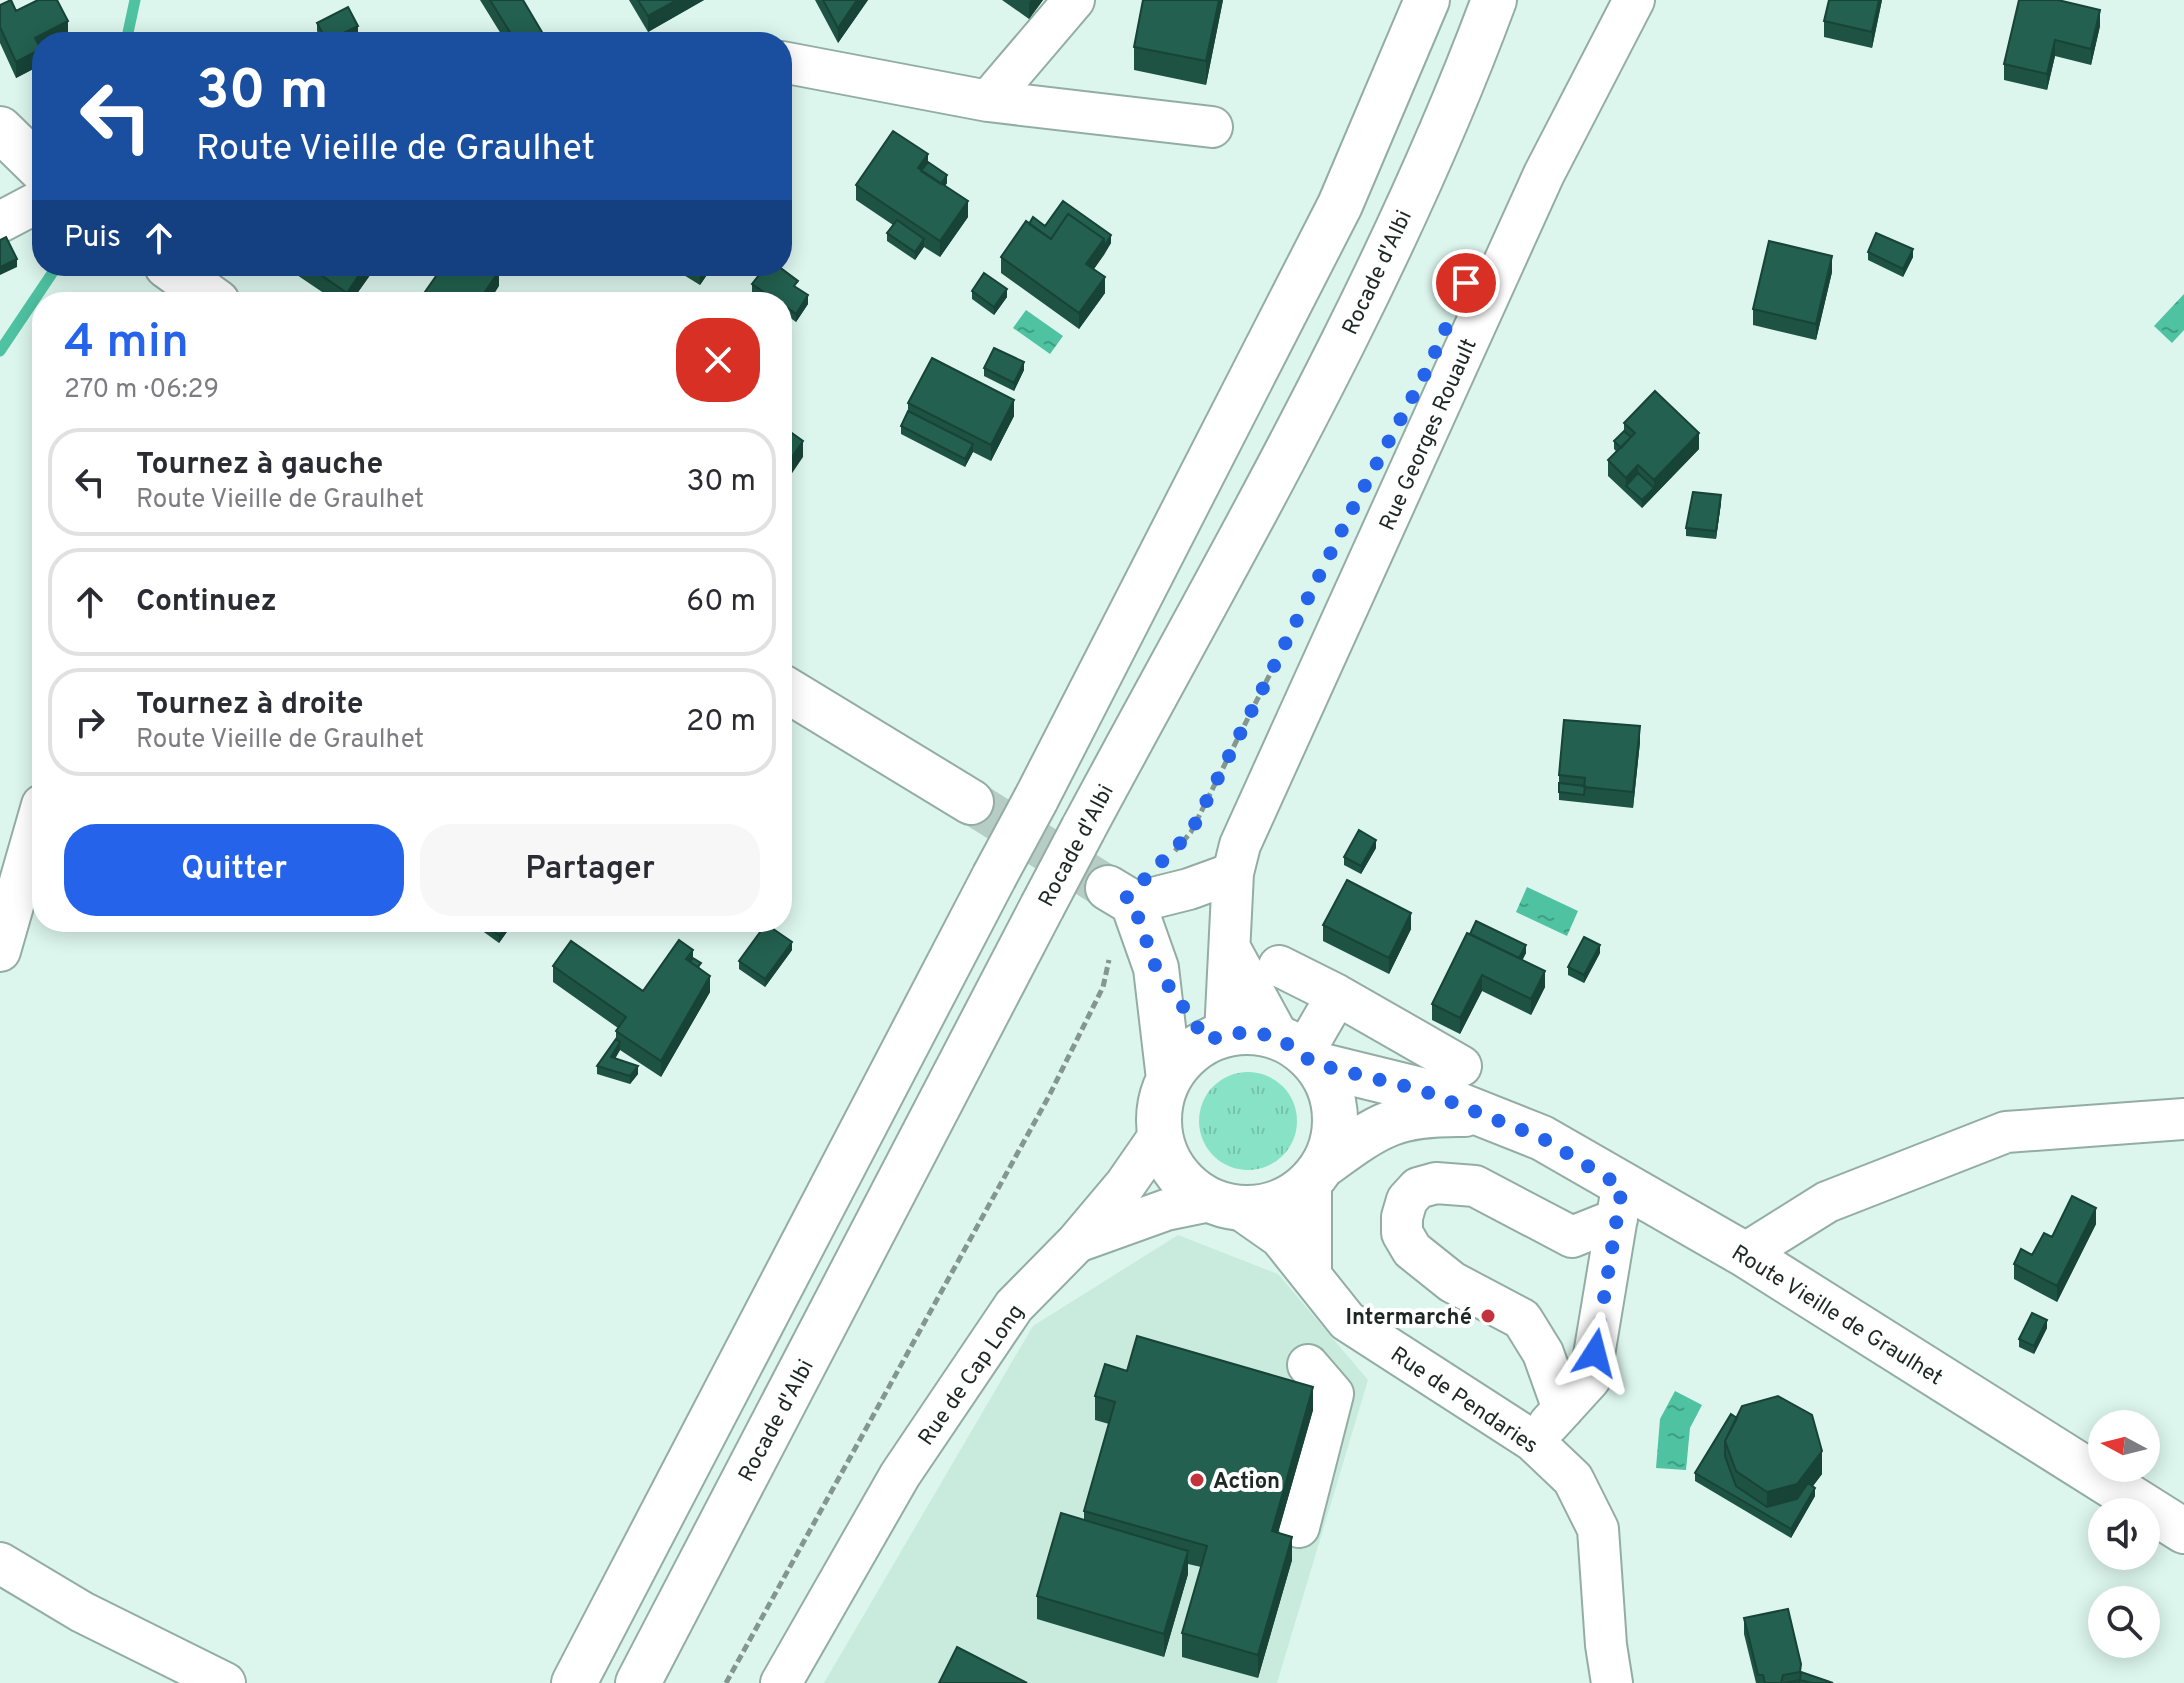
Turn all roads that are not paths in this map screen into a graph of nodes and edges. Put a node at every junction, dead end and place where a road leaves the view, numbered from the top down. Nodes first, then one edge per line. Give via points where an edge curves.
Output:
1 (1074, 0) edge
2 (1427, 0) edge
3 (1494, 0) edge
4 (1634, 0) edge
5 (792, 64) edge
6 (988, 101) junction
7 (1212, 127) dead end
8 (0, 129) edge
9 (32, 160) edge
10 (32, 205) edge
11 (0, 222) edge
12 (180, 276) edge
13 (202, 292) edge
14 (792, 693) edge
15 (971, 802) tunnel mouth
16 (32, 840) edge
17 (1233, 873) junction
18 (1122, 896) joint
19 (1229, 944) junction
20 (0, 951) edge
21 (1279, 966) dead end
22 (1156, 968) junction
23 (1337, 995) junction
24 (1216, 1038) junction
25 (1300, 1051) junction
26 (1461, 1066) dead end
27 (1169, 1079) junction
28 (1483, 1114) junction
29 (2184, 1119) edge
30 (1159, 1136) junction
31 (1317, 1174) junction
32 (1620, 1203) junction
33 (1225, 1205) junction
34 (1077, 1242) junction
35 (1744, 1254) junction
36 (1311, 1273) junction
37 (1308, 1365) dead end
38 (1563, 1409) junction
39 (1533, 1441) junction
40 (900, 1475) junction
41 (1299, 1527) dead end
42 (2184, 1531) edge
43 (0, 1563) edge
44 (225, 1683) edge
45 (574, 1683) edge
46 (638, 1683) edge
47 (781, 1683) edge
48 (795, 1683) edge
49 (1612, 1683) edge

1 - 6 street
2 - 45 main road, bridge via 1340,205
3 - 46 main road, Rocade d'Albi, bridge via 1463,85 1343,341
4 - 17 street, Rue Georges Rouault via 1538,189 1240,845
5 - 6 street
6 - 7 street
8 - 9 main road
10 - 11 street
12 - 13 main road
14 - 15 main road
16 - 20 street
17 - 18 street
17 - 19 street, Rue Georges Rouault
18 - 22 main road
19 - 24 street, Rue Georges Rouault
19 - 25 street
21 - 23 street
22 - 24 main road
22 - 27 main road
23 - 25 street
23 - 26 street
24 - 25 main road via 1253,1032
24 - 27 main road via 1185,1057
25 - 28 main road, Route Vieille de Graulhet
25 - 31 main road via 1332,1096 1335,1131
27 - 30 main road via 1159,1107
28 - 31 main road, Route Vieille de Graulhet via 1427,1114 1379,1125
28 - 32 main road, Route Vieille de Graulhet via 1542,1138
29 - 35 street via 2006,1132 1827,1202
30 - 33 main road via 1186,1185
30 - 34 street, Rue de Cap Long
31 - 33 main road via 1279,1204
31 - 36 street
32 - 35 main road, Route Vieille de Graulhet
32 - 38 street via 1590,1379
32 - 38 street via 1572,1237 1475,1186 1436,1183 1418,1188 1402,1217 1402,1233 1412,1250 1452,1282 1522,1319 1543,1353
33 - 34 street, Rue de Cap Long via 1166,1210
33 - 36 street, Rue de Pendaries via 1280,1237
34 - 40 street, Rue de Cap Long via 1014,1306
35 - 42 main road, Route Vieille de Graulhet
36 - 39 street, Rue de Pendaries via 1347,1321
37 - 41 street via 1333,1394
38 - 39 street
39 - 49 street, Rue de Pendaries via 1573,1479 1598,1529
40 - 47 street, Rue de Cap Long
40 - 48 street, Rue de Cap Long
43 - 44 street via 82,1612

